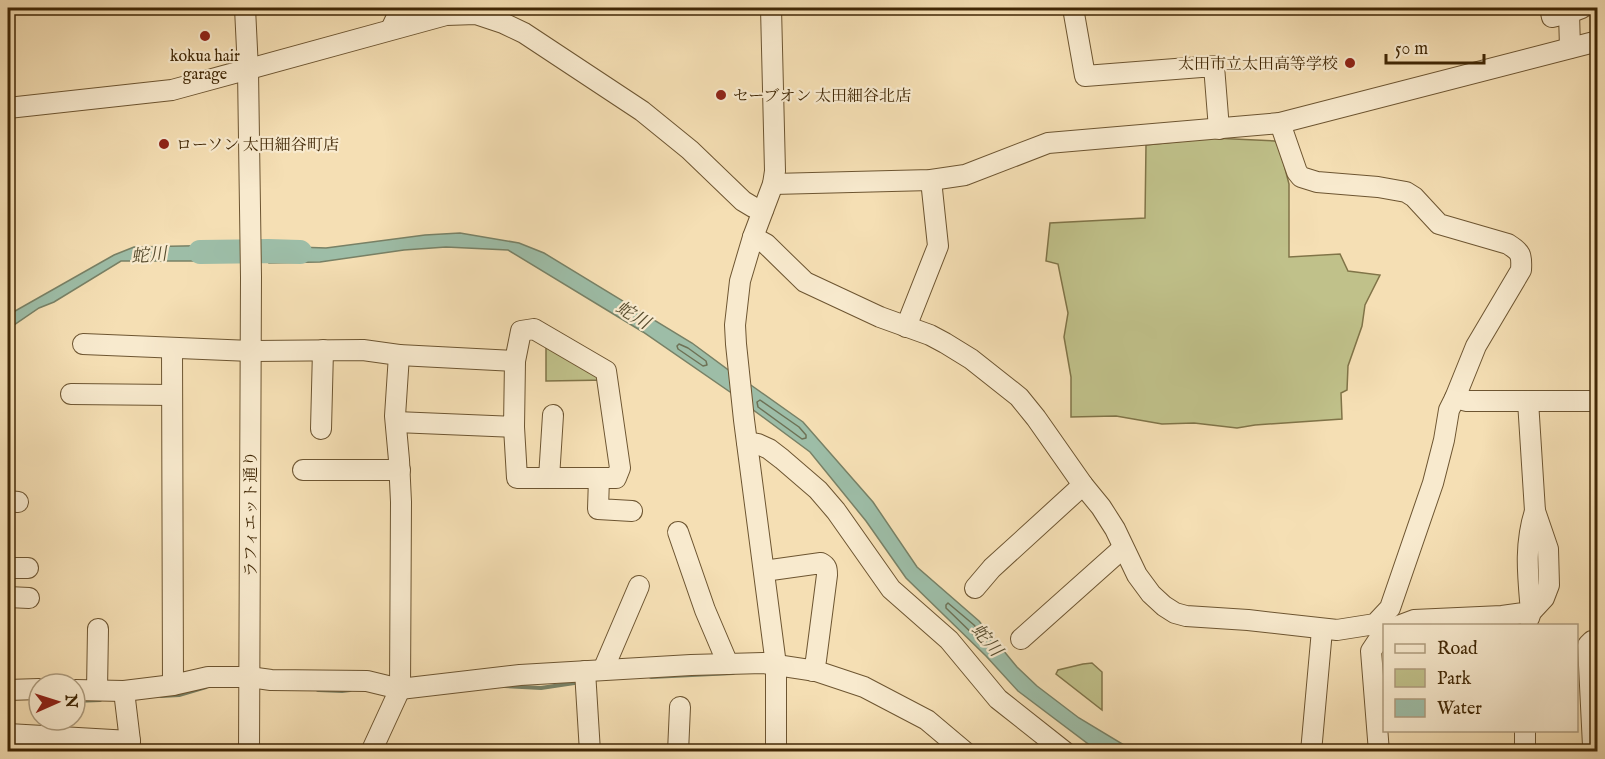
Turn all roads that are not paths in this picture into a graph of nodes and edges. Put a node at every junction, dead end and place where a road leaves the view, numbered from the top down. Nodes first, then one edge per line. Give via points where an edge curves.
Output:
1 (245, 8) edge
2 (401, 8) edge
3 (771, 8) edge
4 (1073, 8) edge
5 (1567, 9) edge
6 (475, 11) edge
7 (391, 29) junction
8 (1586, 44) edge
9 (248, 70) junction
10 (8, 108) edge
11 (1280, 123) junction
12 (1218, 129) junction
13 (931, 180) junction
14 (773, 184) junction
15 (763, 210) junction
16 (753, 237) junction
17 (906, 327) junction
18 (83, 344) dead end
19 (172, 348) junction
20 (323, 350) junction
21 (251, 351) junction
22 (399, 355) junction
23 (515, 360) junction
24 (72, 394) dead end
25 (172, 395) junction
26 (1455, 398) junction
27 (1528, 401) junction
28 (1598, 401) edge
29 (553, 415) dead end
30 (396, 422) junction
31 (514, 427) junction
32 (321, 429) dead end
33 (747, 442) junction
34 (303, 470) dead end
35 (400, 470) junction
36 (549, 478) junction
37 (599, 478) junction
38 (1083, 485) junction
39 (632, 512) dead end
40 (678, 532) dead end
41 (1123, 548) junction
42 (8, 568) edge
43 (27, 568) dead end
44 (764, 571) junction
45 (639, 586) dead end
46 (975, 588) dead end
47 (8, 597) edge
48 (29, 598) dead end
49 (1528, 619) edge
50 (1403, 624) edge
51 (98, 629) dead end
52 (1322, 630) junction
53 (1383, 635) edge
54 (1021, 639) dead end
55 (1598, 641) edge
56 (728, 664) junction
57 (776, 665) junction
58 (1583, 669) edge
59 (594, 670) junction
60 (813, 671) junction
61 (249, 677) junction
62 (172, 685) junction
63 (27, 689) edge
64 (400, 689) junction
65 (8, 690) edge
66 (87, 690) edge
67 (97, 690) junction
68 (124, 691) junction
69 (680, 707) dead end
70 (1525, 732) edge
71 (8, 734) edge
72 (128, 746) edge
73 (249, 752) edge
74 (371, 752) edge
75 (590, 752) edge
76 (678, 752) edge
77 (776, 752) edge
78 (965, 752) edge
79 (1065, 752) edge
80 (1311, 752) edge
81 (1379, 752) edge
82 (1525, 752) edge
83 (1595, 752) edge

1 - 9 street
2 - 7 street
3 - 14 street
4 - 12 street via 1085,76 1214,66
5 - 8 street
6 - 7 street
6 - 15 street via 524,33 642,111 743,201
7 - 9 street
8 - 11 street
9 - 10 street via 172,90
9 - 21 street, ラフィエット通り
11 - 12 street
11 - 26 street via 1301,177 1406,192 1439,224 1518,250 1521,270 1476,346
12 - 13 street via 1048,143 965,175
13 - 14 street
13 - 17 street via 938,246
14 - 15 street
15 - 16 street
16 - 17 street via 766,244 805,282
16 - 33 street via 740,281 735,334
17 - 38 street via 945,343 1018,397
18 - 19 street
19 - 21 street
19 - 25 street
20 - 21 street
20 - 22 street
20 - 32 street
21 - 61 street, ラフィエット通り
22 - 23 street
22 - 30 street
23 - 31 street
23 - 37 street via 521,331 534,329 606,371 620,468 616,478
24 - 25 street
25 - 62 street
26 - 27 street
26 - 52 street via 1433,483 1390,608 1375,624
27 - 28 street
27 - 49 street via 1535,510 1529,529
29 - 36 street
30 - 31 street
30 - 35 street
31 - 36 street via 517,478
33 - 44 street
33 - 79 street via 768,449 818,490 891,589 949,640 998,699
34 - 35 street
35 - 64 street
36 - 37 street
37 - 39 street via 598,509
38 - 41 street via 1115,529
38 - 46 street
40 - 56 street
41 - 52 street via 1151,594 1175,613
41 - 54 street
42 - 43 street
44 - 57 street
44 - 60 street via 821,563 827,569
45 - 59 street
47 - 48 street
49 - 50 street via 1502,616 1414,620
51 - 67 street
52 - 80 street
53 - 81 street via 1371,651
55 - 58 street via 1588,645
56 - 57 street
56 - 59 street
57 - 60 street
57 - 77 street
58 - 83 street
59 - 64 street
59 - 75 street
60 - 78 street via 864,687 927,720
61 - 62 street via 208,678
61 - 64 street via 367,681
61 - 73 street, ラフィエット通り
62 - 68 street
63 - 65 street
64 - 74 street
66 - 67 street
67 - 68 street
68 - 72 street
69 - 76 street
70 - 82 street
71 - 72 street

